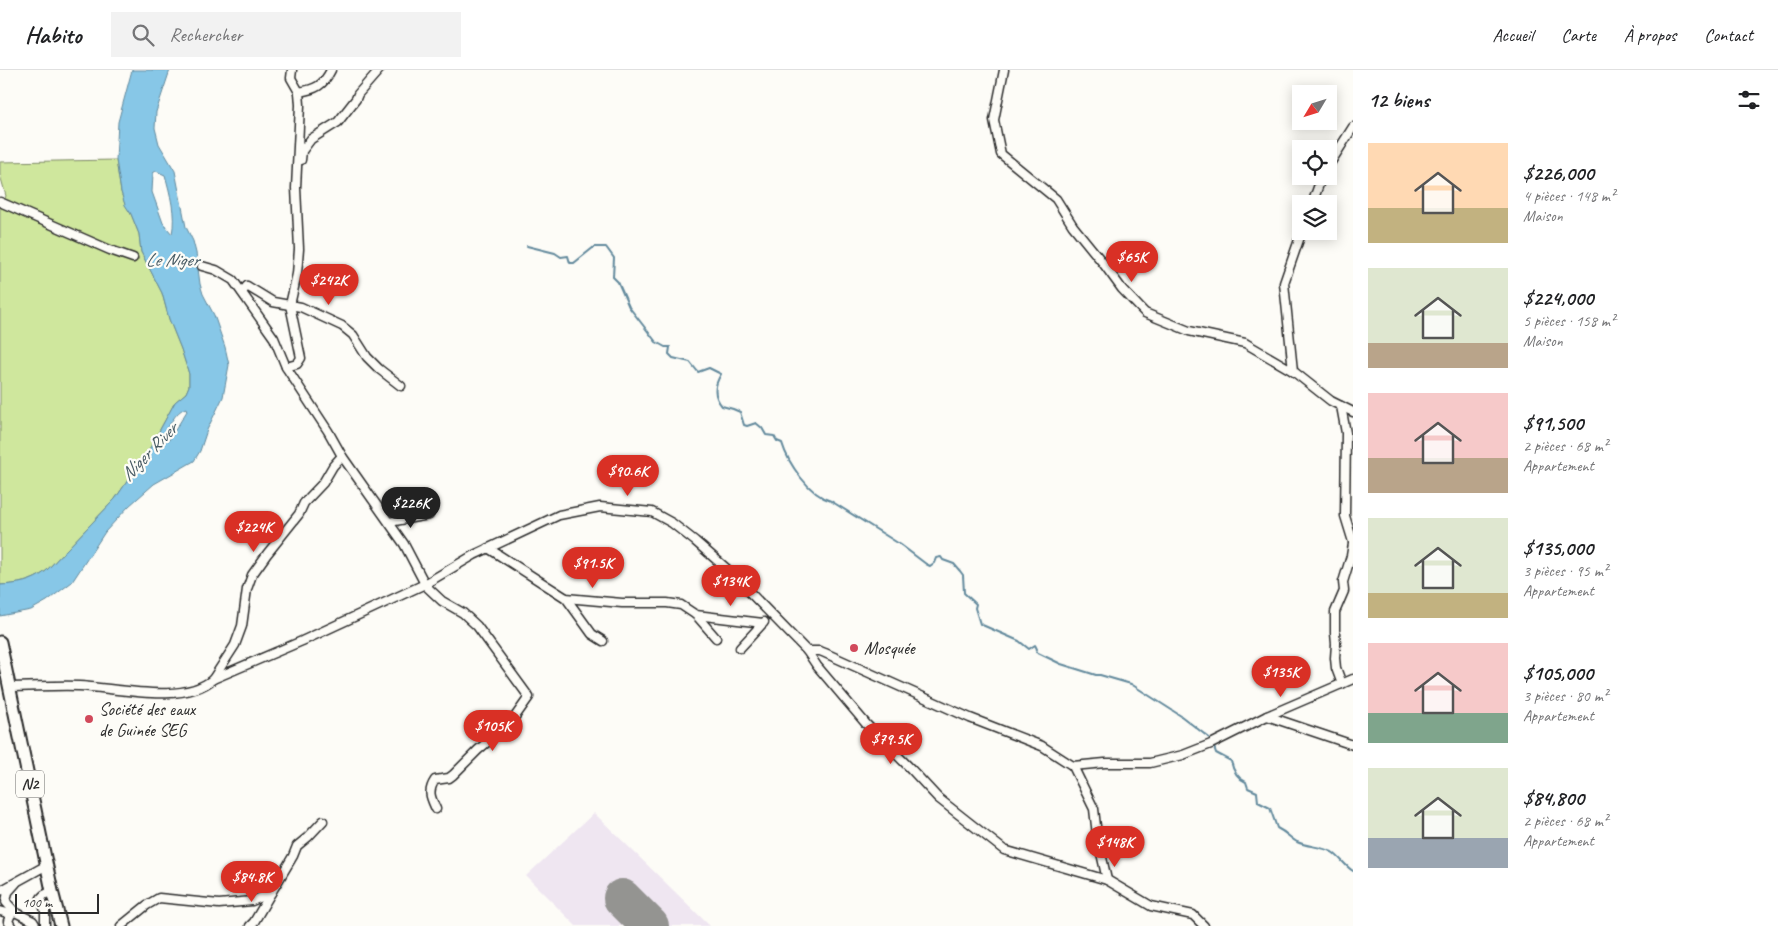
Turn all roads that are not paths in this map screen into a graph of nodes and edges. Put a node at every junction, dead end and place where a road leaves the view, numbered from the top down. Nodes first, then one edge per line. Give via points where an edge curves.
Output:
1 (292, 70) edge
2 (331, 70) edge
3 (379, 70) edge
4 (1004, 70) edge
5 (299, 92) junction
6 (1353, 127) edge
7 (1337, 152) edge
8 (296, 166) junction
9 (0, 202) edge
10 (1299, 240) edge
11 (133, 258) dead end
12 (202, 266) dead end
13 (242, 292) junction
14 (290, 305) junction
15 (286, 367) junction
16 (1293, 370) junction
17 (401, 386) dead end
18 (1341, 406) junction
19 (1353, 412) edge
20 (342, 456) junction
21 (429, 515) dead end
22 (389, 522) junction
23 (1353, 543) edge
24 (488, 548) junction
25 (425, 584) junction
26 (566, 598) junction
27 (696, 615) junction
28 (771, 615) junction
29 (763, 623) junction
30 (716, 638) dead end
31 (0, 642) edge
32 (603, 642) dead end
33 (740, 648) dead end
34 (808, 651) junction
35 (213, 679) junction
36 (1353, 679) edge
37 (6, 682) edge
38 (1342, 684) junction
39 (1267, 716) junction
40 (1353, 744) edge
41 (1073, 766) junction
42 (436, 809) dead end
43 (323, 821) dead end
44 (47, 865) junction
45 (1107, 880) junction
46 (16, 883) junction
47 (0, 891) edge
48 (52, 891) junction
49 (271, 893) junction
50 (0, 911) edge
51 (13, 913) junction
52 (13, 926) edge
53 (36, 926) edge
54 (45, 926) edge
55 (61, 926) edge
56 (121, 926) edge
57 (250, 926) edge
58 (1204, 926) edge

1 - 5 street via 291,78
2 - 5 street via 325,81 313,90
3 - 8 street via 338,122 312,139
4 - 16 street via 994,120 1002,154 1056,200 1122,289 1145,312 1189,331 1245,343
5 - 8 street
6 - 7 street
8 - 14 street via 297,274
9 - 11 street
10 - 16 street via 1284,283
12 - 13 street via 233,280
13 - 14 street via 248,286 273,302
13 - 15 street via 274,338
14 - 15 street via 301,358 296,364
14 - 17 street via 342,326 353,335 367,357
15 - 20 street
16 - 18 street
18 - 19 street
18 - 23 street via 1347,448 1345,516
20 - 22 street
20 - 35 street via 252,575 242,626
21 - 22 street
22 - 25 street
23 - 38 street via 1343,582 1344,591 1335,612 1335,658
24 - 25 street
24 - 26 street
24 - 28 street via 559,515 579,510 600,507 652,512 696,541 728,569
25 - 35 street
25 - 42 street via 442,601 463,612 476,626 529,697 512,721 453,775 435,780 429,789
26 - 27 street via 668,603 681,605
26 - 32 street via 592,634
27 - 29 street
27 - 30 street
28 - 29 street
28 - 34 street
29 - 33 street
31 - 37 highway, N2
34 - 41 street via 825,653 970,718 1042,746
34 - 45 street via 867,725 938,798 996,844 1004,850
35 - 37 street via 201,688 176,694
36 - 38 street
37 - 44 highway, N2
38 - 39 street
39 - 40 street
39 - 41 street via 1184,755 1150,763
41 - 45 street via 1094,809
43 - 49 street via 297,846
44 - 46 street
44 - 48 highway, N2
45 - 58 street via 1151,906 1193,915
46 - 47 street
46 - 51 street via 8,892 6,902
48 - 54 street via 42,898
48 - 55 highway, N2
49 - 56 street via 252,901 219,904 160,898
49 - 57 street
50 - 51 street
51 - 52 street via 8,921
51 - 53 street via 33,921

